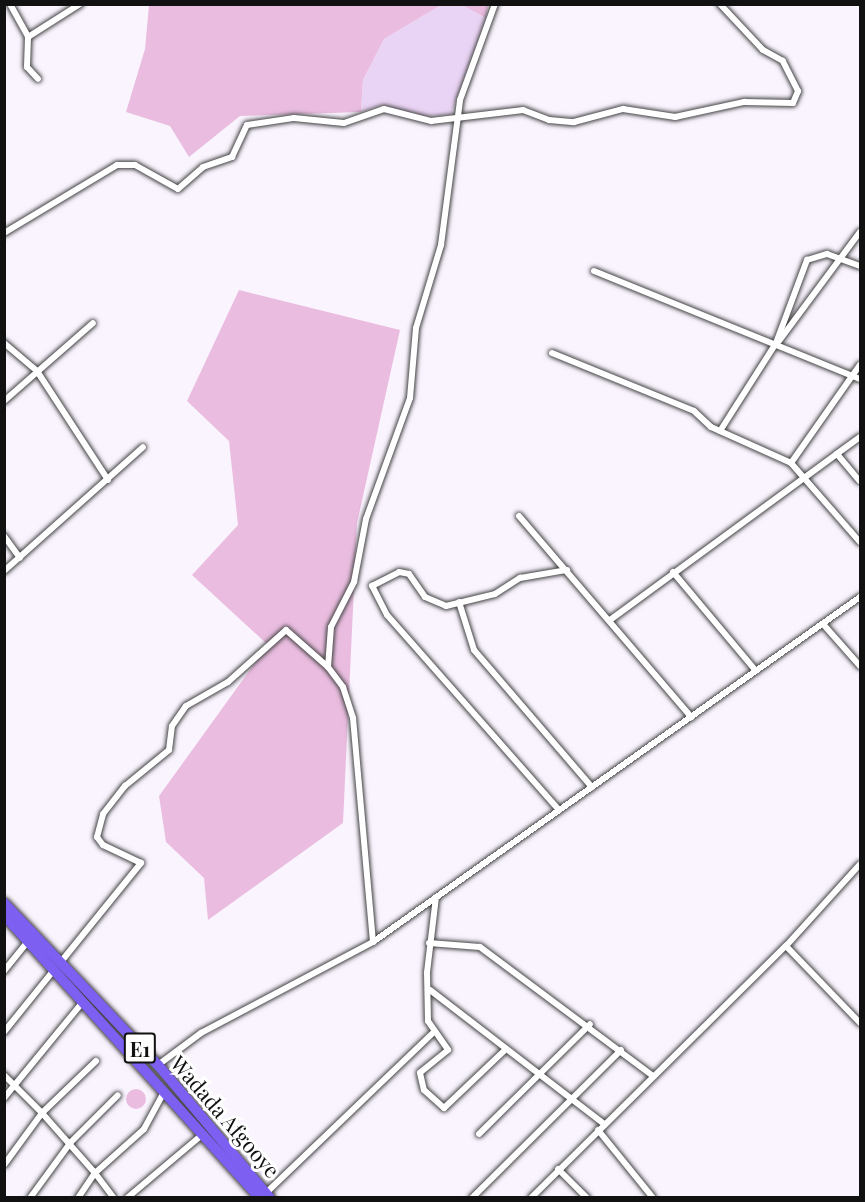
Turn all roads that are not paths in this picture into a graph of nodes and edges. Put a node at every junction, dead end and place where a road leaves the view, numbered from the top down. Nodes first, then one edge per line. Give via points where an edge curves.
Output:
1 (9, 4) edge
2 (80, 4) edge
3 (495, 4) edge
4 (720, 4) edge
5 (4, 7) edge
6 (28, 37) junction
7 (38, 79) dead end
8 (459, 118) junction
9 (861, 232) edge
10 (4, 233) edge
11 (842, 259) junction
12 (861, 266) edge
13 (594, 271) dead end
14 (93, 323) dead end
15 (4, 343) edge
16 (776, 343) junction
17 (552, 353) dead end
18 (861, 365) edge
19 (37, 371) junction
20 (853, 376) junction
21 (861, 379) edge
22 (4, 400) edge
23 (720, 431) junction
24 (861, 437) edge
25 (143, 447) dead end
26 (837, 454) junction
27 (791, 463) junction
28 (804, 479) junction
29 (108, 480) junction
30 (861, 481) edge
31 (519, 516) dead end
32 (4, 536) edge
33 (861, 542) edge
34 (20, 558) junction
35 (567, 570) junction
36 (4, 571) edge
37 (673, 572) junction
38 (859, 601) edge
39 (459, 602) junction
40 (610, 620) junction
41 (823, 624) junction
42 (861, 666) edge
43 (328, 667) junction
44 (756, 671) junction
45 (691, 717) junction
46 (592, 787) junction
47 (559, 810) junction
48 (861, 864) edge
49 (436, 897) junction
50 (4, 903) edge
51 (4, 915) edge
52 (28, 941) junction
53 (373, 942) junction
54 (429, 944) junction
55 (786, 946) junction
56 (57, 967) junction
57 (4, 971) edge
58 (430, 990) junction
59 (82, 1003) junction
60 (861, 1023) edge
61 (590, 1024) junction
62 (4, 1032) edge
63 (433, 1033) junction
64 (506, 1050) junction
65 (621, 1050) junction
66 (96, 1061) dead end
67 (158, 1065) junction
68 (142, 1071) junction
69 (4, 1074) edge
70 (538, 1075) junction
71 (653, 1076) junction
72 (151, 1080) junction
73 (15, 1085) junction
74 (164, 1092) junction
75 (118, 1095) dead end
76 (4, 1098) edge
77 (572, 1100) junction
78 (42, 1113) junction
79 (604, 1124) junction
80 (598, 1130) junction
81 (203, 1134) junction
82 (478, 1134) dead end
83 (71, 1142) junction
84 (4, 1165) edge
85 (558, 1169) junction
86 (95, 1173) junction
87 (130, 1196) edge
88 (266, 1196) edge
89 (30, 1197) edge
90 (78, 1197) edge
91 (114, 1197) edge
92 (472, 1197) edge
93 (531, 1197) edge
94 (587, 1197) edge
95 (653, 1197) edge

1 - 5 street
1 - 6 street
2 - 6 street
3 - 8 street via 463,88
4 - 8 street via 763,50 783,61 798,91 793,104 744,102 675,117 623,109 574,122 523,110
6 - 7 street via 25,62
8 - 10 street via 417,120 384,109 344,123 294,118 247,125 232,157 203,167 177,189 125,163
8 - 43 street via 441,245 416,328 410,398 366,519 354,582 331,627
9 - 11 street
11 - 12 street
11 - 16 street
11 - 16 street via 819,254 807,260
13 - 16 street
14 - 19 street
15 - 19 street
16 - 20 street
16 - 23 street
17 - 23 street via 694,411
18 - 20 street
19 - 22 street
19 - 29 street
20 - 21 street
20 - 27 street
23 - 27 street
24 - 26 street
25 - 29 street
26 - 28 street
26 - 30 street
27 - 28 street
28 - 33 street
28 - 37 street
29 - 34 street
31 - 35 street
32 - 34 street
34 - 36 street
35 - 39 street via 520,578 495,594
35 - 40 street
37 - 40 street
37 - 44 street
38 - 41 street
39 - 46 street via 474,650
39 - 47 street via 440,605 425,597 415,577 403,572 372,586 387,615
40 - 45 street
41 - 42 street
41 - 44 street
43 - 53 street via 343,687 360,753
43 - 56 street via 293,632 281,631 228,682 186,706 172,726 169,750 125,786 98,832 103,845 141,863
44 - 45 street
45 - 46 street
46 - 47 street
47 - 49 street
48 - 55 street
49 - 53 street
49 - 54 street
50 - 56 highway, Wadada Afgooye / E1
51 - 52 highway, Wadada Afgooye / E1
52 - 56 highway, Wadada Afgooye / E1
52 - 57 street
53 - 67 street via 193,1038
54 - 58 street
54 - 61 street via 480,947
55 - 60 street
55 - 71 street
56 - 59 highway, Wadada Afgooye / E1
56 - 62 street
56 - 67 highway, Wadada Afgooye / E1
58 - 63 street
58 - 64 street
59 - 68 highway, Wadada Afgooye / E1
59 - 73 street
61 - 65 street
61 - 70 street
63 - 64 street via 448,1050 420,1073 424,1090 444,1108
63 - 88 street
64 - 70 street
65 - 71 street
65 - 77 street
66 - 78 street
67 - 68 highway
67 - 72 highway
67 - 88 highway, Wadada Afgooye / E1
68 - 72 highway, Wadada Afgooye / E1
69 - 73 street
70 - 77 street
70 - 82 street
71 - 79 street
72 - 74 highway, Wadada Afgooye / E1
73 - 76 street
73 - 78 street
74 - 81 highway, Wadada Afgooye / E1
74 - 86 street via 150,1109 147,1125
75 - 83 street
77 - 79 street
77 - 92 street
78 - 83 street
78 - 84 street
79 - 80 street
80 - 85 street
80 - 95 street
81 - 87 street
81 - 88 highway, Wadada Afgooye / E1
83 - 86 street
83 - 89 street
85 - 93 street
85 - 94 street
86 - 90 street
86 - 91 street

